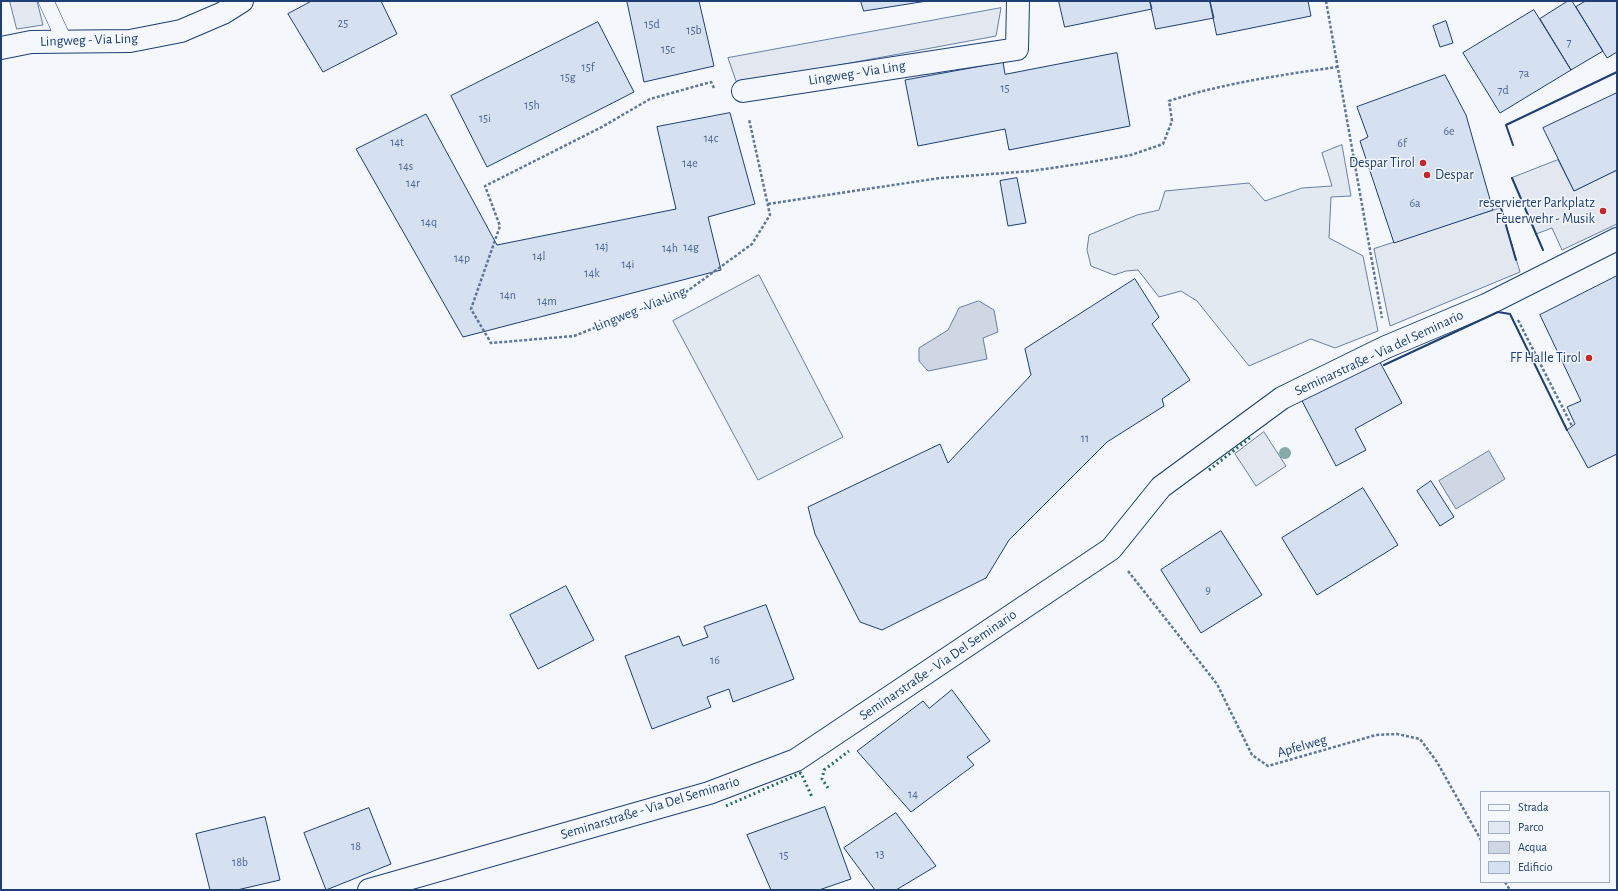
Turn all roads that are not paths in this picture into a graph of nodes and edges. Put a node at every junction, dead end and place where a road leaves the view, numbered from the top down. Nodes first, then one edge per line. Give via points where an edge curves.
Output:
1 (46, 1) edge
2 (242, 1) edge
3 (1018, 1) edge
4 (220, 7) edge
5 (65, 42) junction
6 (1, 48) edge
7 (743, 91) road end
8 (1617, 239) edge
9 (1111, 549) joint
10 (369, 890) edge

1 - 5 lane
2 - 4 street, Lingweg - Via Ling
3 - 7 street, Lingweg - Via Ling via 1017,49
4 - 5 street, Lingweg - Via Ling via 181,30 130,40
5 - 6 street, Lingweg - Via Ling via 31,42
8 - 9 street, Seminarstraße - Via del Seminario via 1486,305 1386,347 1282,398 1160,487
9 - 10 street, Seminarstraße - Via Del Seminario via 796,760 709,793

